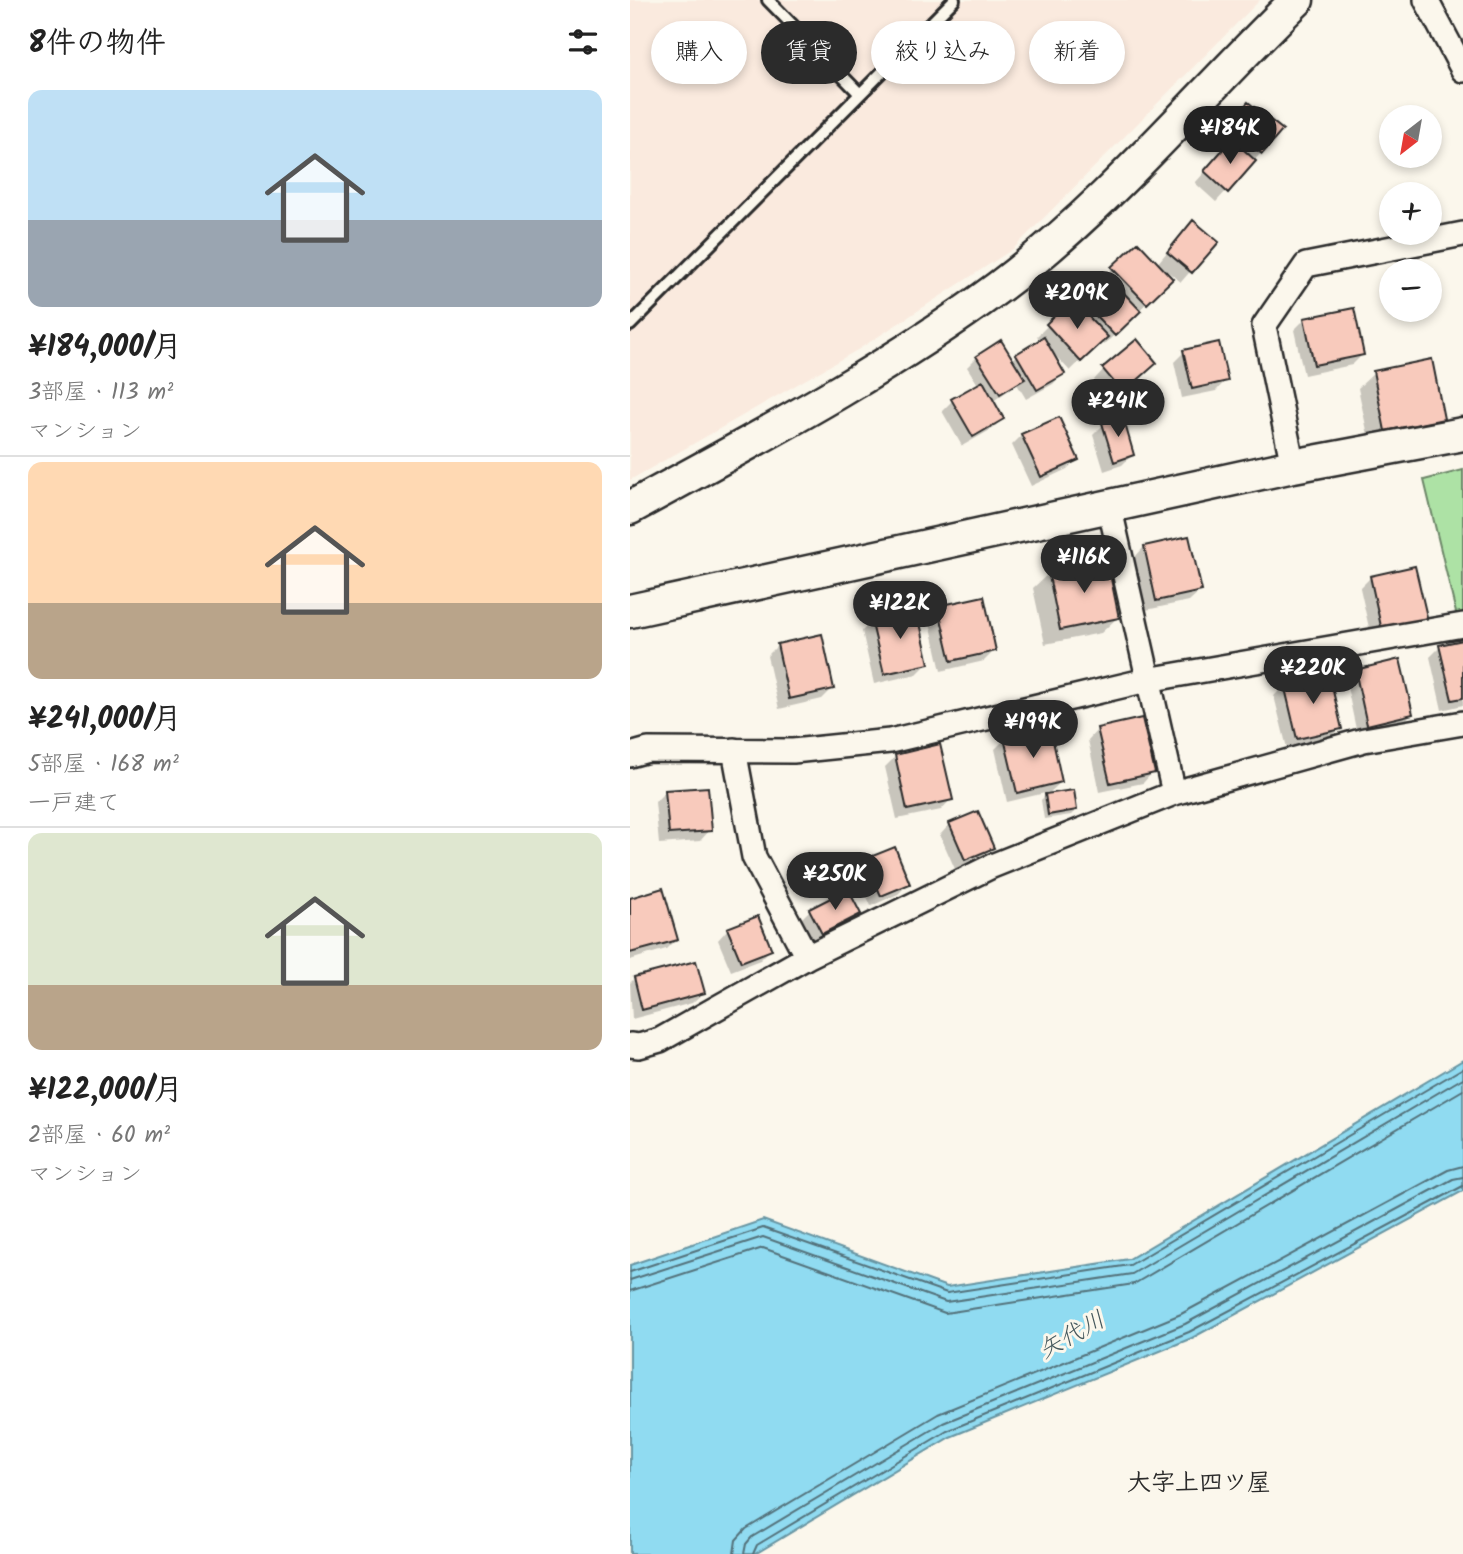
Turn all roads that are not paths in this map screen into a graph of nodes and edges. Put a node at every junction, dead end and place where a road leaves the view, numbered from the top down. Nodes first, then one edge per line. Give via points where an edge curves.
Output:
1 (768, 0) edge
2 (954, 0) edge
3 (1297, 0) edge
4 (1426, 0) edge
5 (1460, 56) edge
6 (860, 94) junction
7 (1463, 234) edge
8 (630, 325) edge
9 (1463, 434) edge
10 (1293, 466) junction
11 (1109, 505) junction
12 (630, 508) edge
13 (630, 611) edge
14 (1463, 625) edge
15 (1147, 680) junction
16 (1463, 723) edge
17 (734, 750) junction
18 (630, 755) edge
19 (1174, 793) junction
20 (807, 957) junction
21 (630, 1045) edge

1 - 6 lane
2 - 6 lane
3 - 12 street via 1121,181 1000,286 844,391
4 - 5 street
6 - 8 lane
7 - 10 street via 1306,265 1264,326
9 - 10 street
10 - 11 street
11 - 13 street
11 - 15 street
14 - 15 street
15 - 17 street via 890,741 793,751
15 - 19 street
16 - 19 street via 1364,740
17 - 18 street via 648,750
17 - 20 street via 754,857
19 - 20 street via 992,866
20 - 21 street via 660,1040

